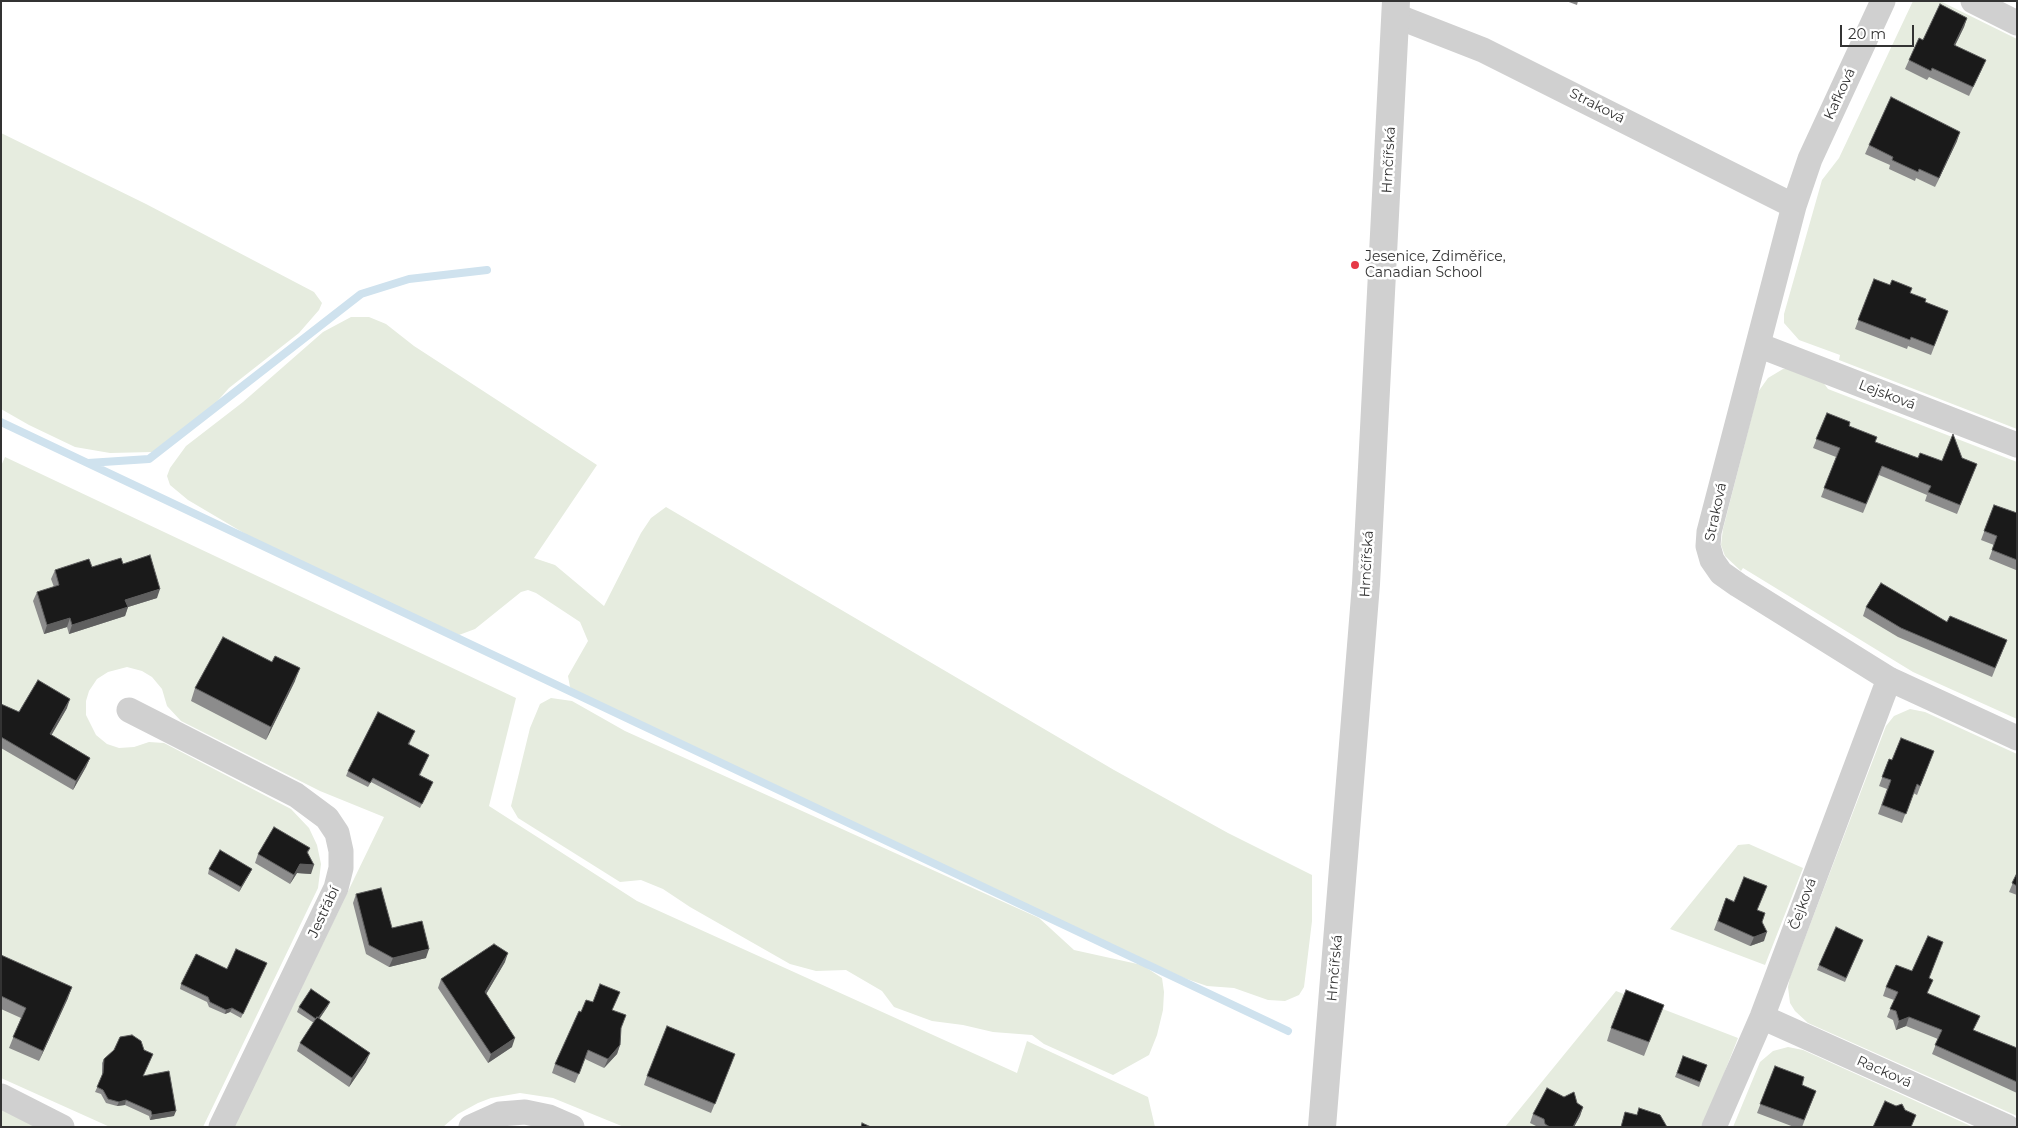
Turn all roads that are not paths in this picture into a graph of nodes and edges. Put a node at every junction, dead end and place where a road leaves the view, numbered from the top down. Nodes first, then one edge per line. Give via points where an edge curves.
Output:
1 (1883, 1) edge
2 (1973, 1) edge
3 (1396, 8) edge
4 (2017, 23) edge
5 (1810, 159) joint
6 (1794, 206) junction
7 (1758, 345) junction
8 (2017, 445) edge
9 (1888, 679) junction
10 (129, 710) dead end
11 (2017, 738) edge
12 (1762, 1018) junction
13 (1, 1096) edge
14 (62, 1127) edge
15 (221, 1127) edge
16 (471, 1127) edge
17 (572, 1127) edge
18 (1322, 1127) edge
19 (1714, 1127) edge
20 (2006, 1127) edge

1 - 5 street, Kafková
2 - 4 street
3 - 6 street, Straková
3 - 18 street, Hrnčířská via 1366,584
5 - 6 street, Straková
6 - 7 street, Straková
7 - 8 street, Lejsková
7 - 9 street, Straková via 1709,532 1712,560 1721,573 1738,585
9 - 11 street, Straková
9 - 12 street, Čejková
10 - 15 street, Jestřábí via 296,795 328,818 337,833 341,851 336,888
12 - 19 street, Čejková
12 - 20 street, Racková
13 - 14 street
16 - 17 street via 500,1114 525,1112 549,1117

